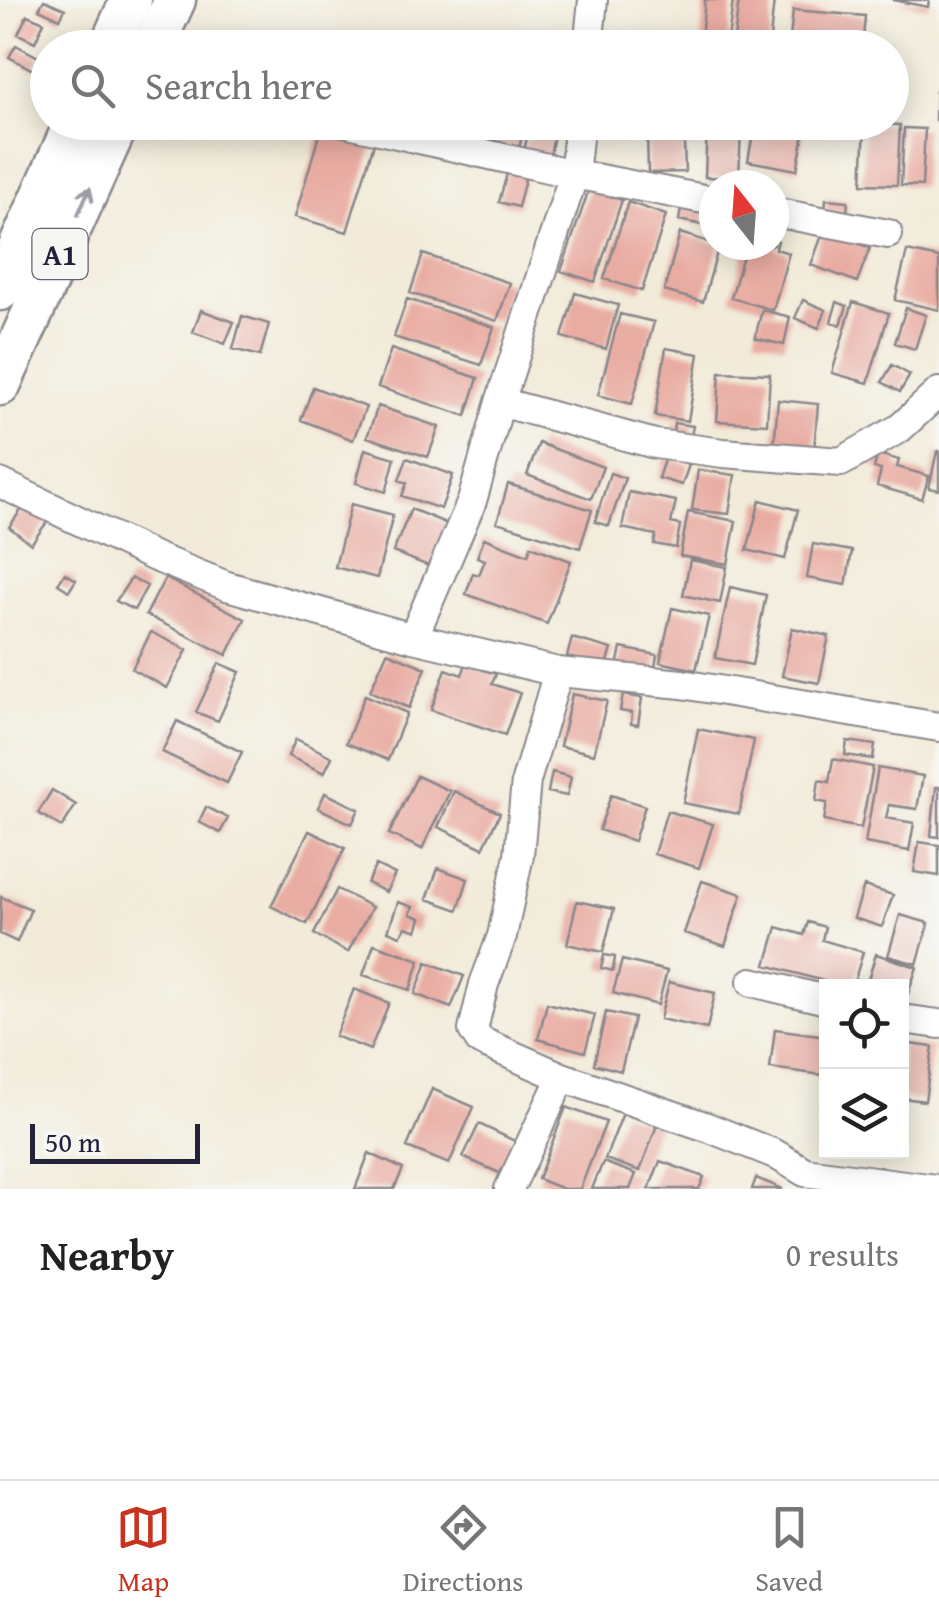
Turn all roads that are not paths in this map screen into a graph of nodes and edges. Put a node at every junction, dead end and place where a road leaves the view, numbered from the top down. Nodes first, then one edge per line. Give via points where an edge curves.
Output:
1 (131, 0) edge
2 (175, 0) edge
3 (593, 0) edge
4 (117, 30) edge
5 (162, 30) edge
6 (590, 30) edge
7 (67, 140) edge
8 (111, 140) edge
9 (424, 140) edge
10 (578, 140) edge
11 (574, 174) junction
12 (699, 198) edge
13 (789, 215) edge
14 (888, 234) dead end
15 (0, 290) edge
16 (0, 386) edge
17 (939, 392) edge
18 (500, 402) junction
19 (0, 484) edge
20 (412, 638) junction
21 (558, 672) junction
22 (939, 727) edge
23 (752, 982) dead end
24 (819, 998) edge
25 (909, 1020) edge
26 (939, 1024) edge
27 (562, 1077) junction
28 (509, 1189) edge
29 (936, 1189) edge

1 - 4 highway
2 - 5 highway
3 - 6 street
7 - 15 highway, A1
16 -> 8 highway, A1
9 - 11 street
10 - 11 street
11 - 12 street
11 - 18 street
13 - 14 street
17 - 18 street via 900,428 842,462 655,444
18 - 20 street via 472,500
19 - 20 street via 227,586
20 - 21 street
21 - 22 street via 682,684
21 - 27 street via 526,781 502,936 473,1030 480,1041
23 - 24 street
25 - 26 street
27 - 28 street
27 - 29 street via 741,1140 806,1172

